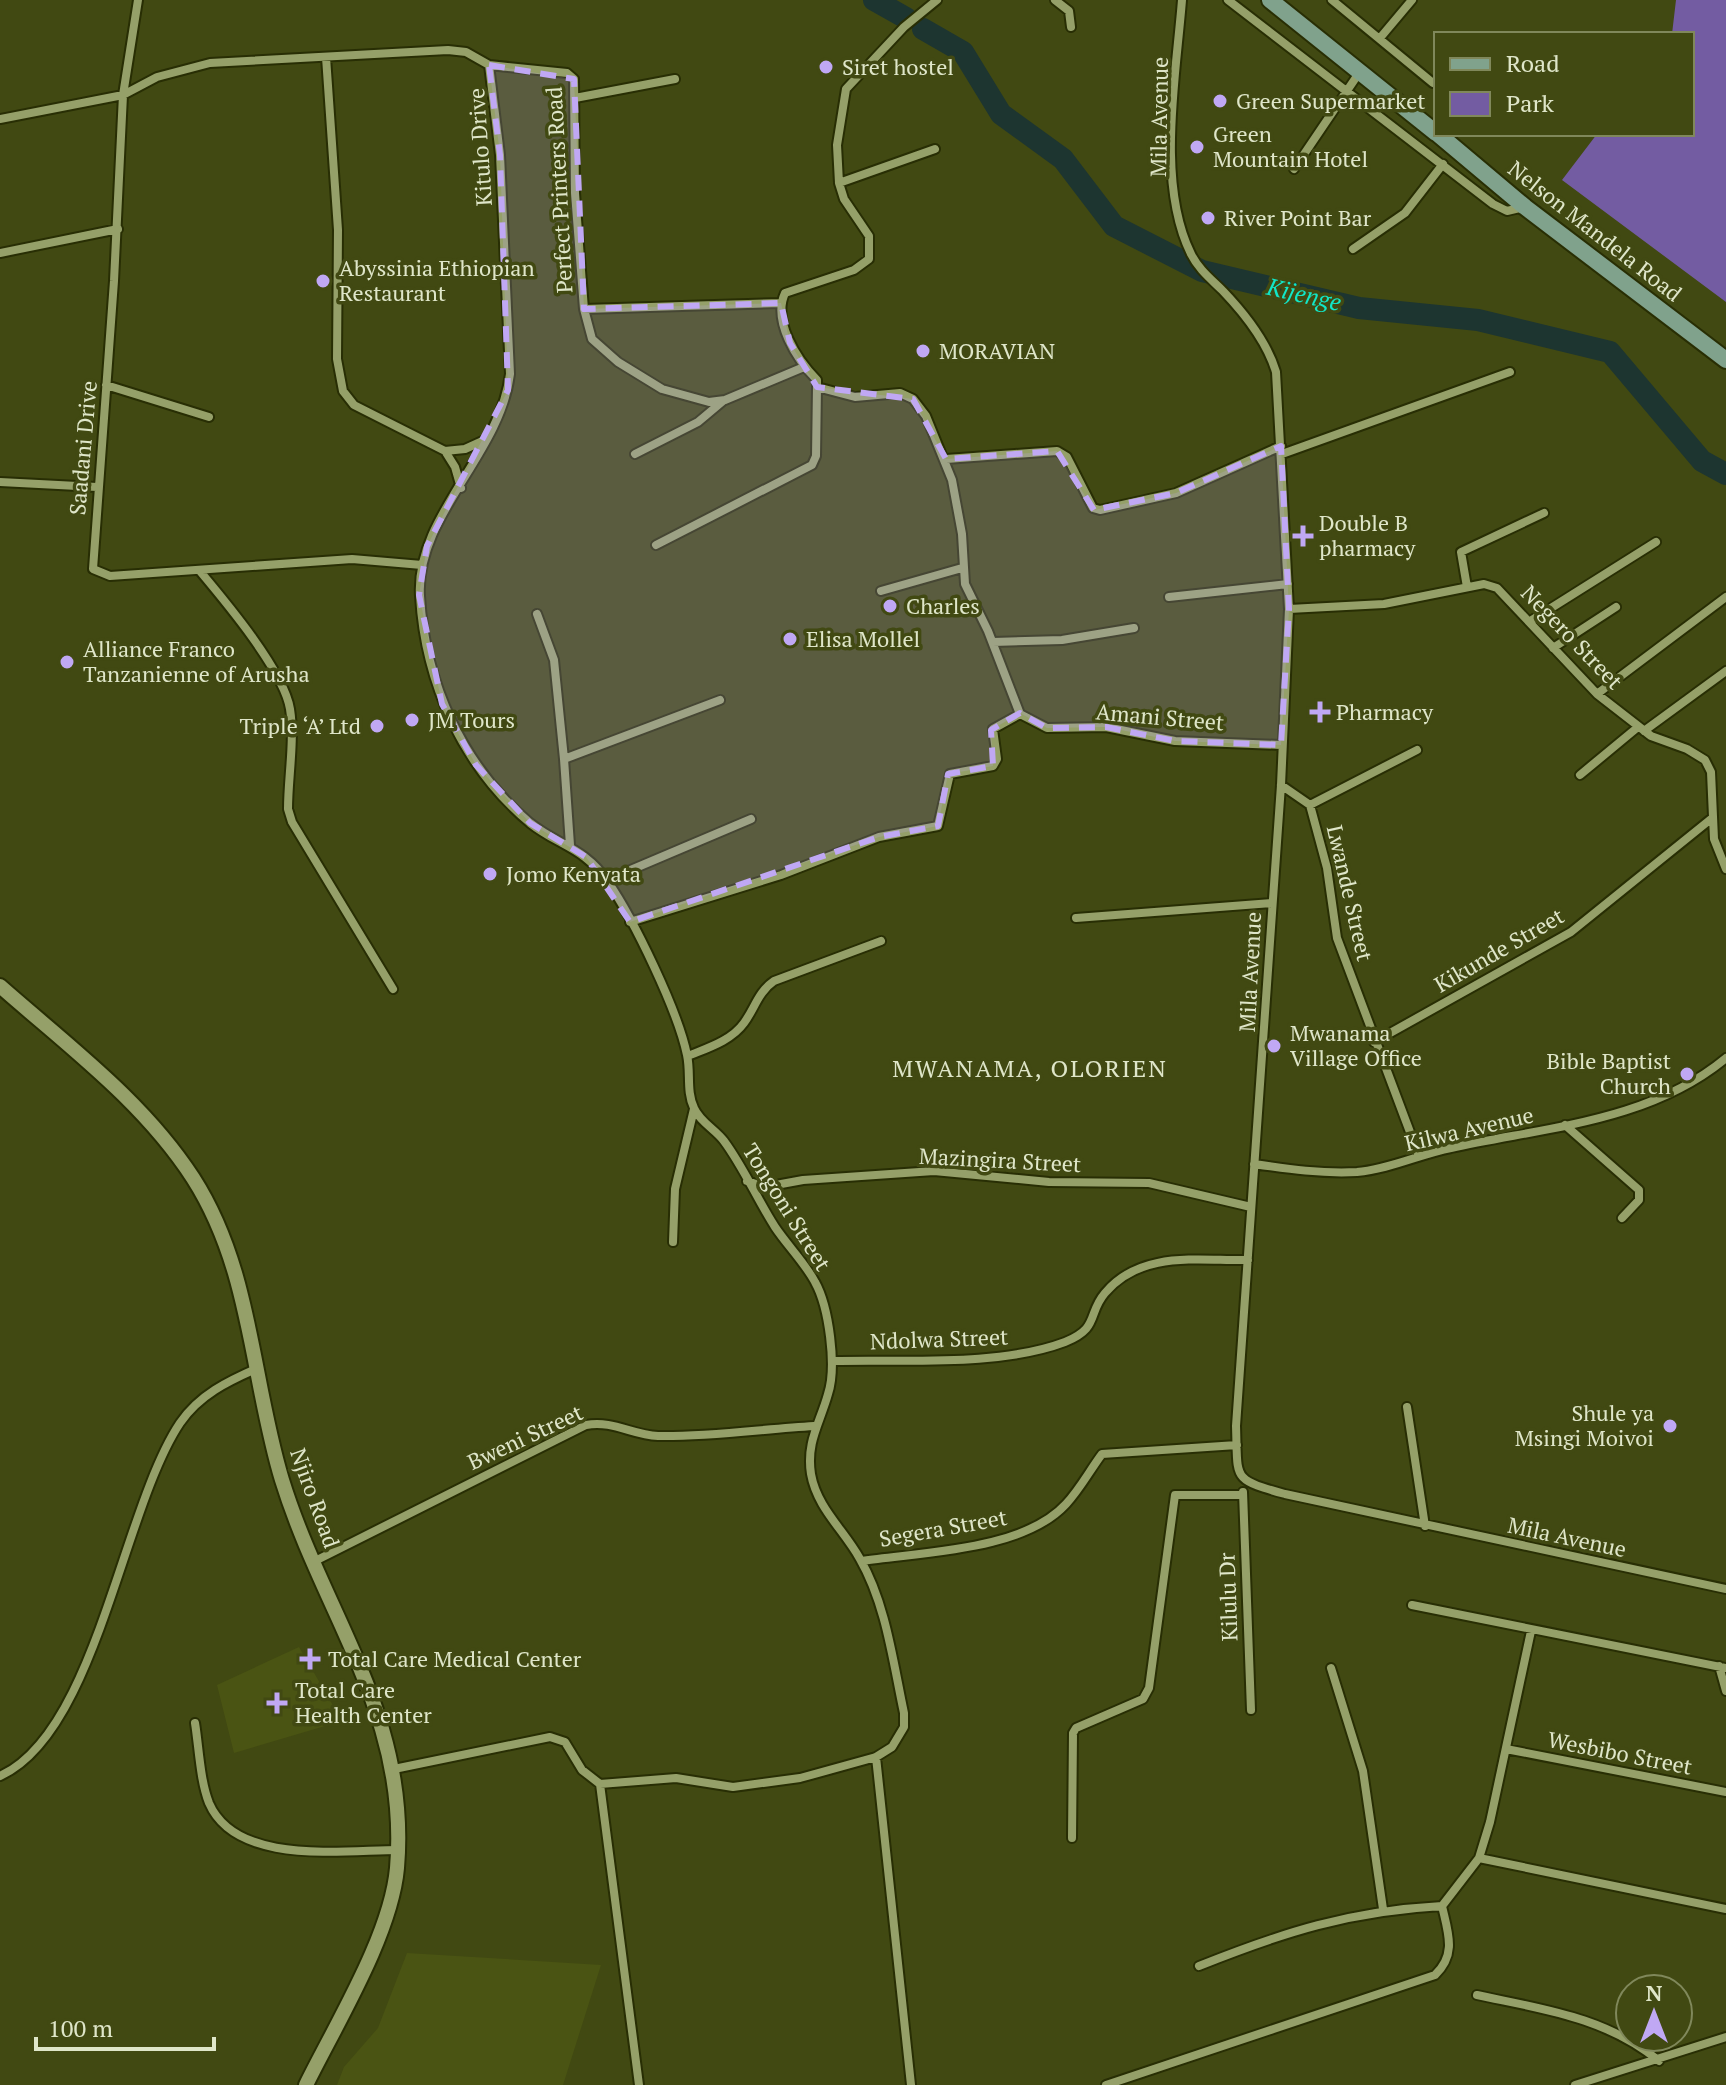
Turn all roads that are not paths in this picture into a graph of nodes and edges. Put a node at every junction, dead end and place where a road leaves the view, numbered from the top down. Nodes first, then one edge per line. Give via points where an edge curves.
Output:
1 (138, 0) edge
2 (937, 0) edge
3 (1055, 0) edge
4 (1182, 0) edge
5 (1228, 0) edge
6 (1270, 0) edge
7 (1332, 0) edge
8 (1412, 0) edge
9 (1071, 27) dead end
10 (1380, 38) junction
11 (326, 57) junction
12 (489, 65) junction
13 (1359, 73) junction
14 (675, 79) dead end
15 (1433, 83) dead end
16 (1347, 89) junction
17 (123, 95) junction
18 (575, 98) junction
19 (0, 119) edge
20 (1434, 127) edge
21 (1446, 136) edge
22 (935, 149) dead end
23 (1443, 164) junction
24 (1294, 169) dead end
25 (839, 183) junction
26 (1525, 207) junction
27 (118, 229) junction
28 (1353, 249) dead end
29 (0, 253) edge
30 (781, 303) junction
31 (584, 309) junction
32 (1726, 360) edge
33 (804, 367) junction
34 (1510, 372) dead end
35 (106, 385) junction
36 (817, 387) junction
37 (725, 400) junction
38 (209, 417) dead end
39 (488, 439) junction
40 (1282, 450) junction
41 (445, 451) junction
42 (635, 454) dead end
43 (946, 459) junction
44 (0, 482) edge
45 (97, 487) junction
46 (461, 488) junction
47 (1544, 513) dead end
48 (1656, 542) dead end
49 (656, 545) dead end
50 (422, 565) junction
51 (962, 568) junction
52 (199, 570) junction
53 (1288, 584) junction
54 (1467, 587) junction
55 (881, 591) dead end
56 (1169, 597) dead end
57 (1726, 597) edge
58 (1616, 607) dead end
59 (1289, 609) junction
60 (537, 614) dead end
61 (1532, 620) junction
62 (1134, 628) dead end
63 (993, 642) junction
64 (1553, 648) junction
65 (1726, 671) edge
66 (1597, 694) junction
67 (720, 700) dead end
68 (1020, 714) junction
69 (1641, 729) junction
70 (1281, 745) junction
71 (1417, 750) dead end
72 (564, 759) junction
73 (1580, 775) dead end
74 (1281, 785) junction
75 (1310, 805) junction
76 (751, 819) dead end
77 (1711, 819) junction
78 (570, 845) junction
79 (1726, 869) edge
80 (607, 880) junction
81 (1272, 903) junction
82 (1076, 918) dead end
83 (630, 922) junction
84 (881, 941) dead end
85 (0, 986) edge
86 (393, 989) dead end
87 (1374, 1042) junction
88 (688, 1056) junction
89 (1726, 1058) edge
90 (694, 1109) junction
91 (1565, 1125) junction
92 (1419, 1156) junction
93 (1254, 1164) junction
94 (747, 1181) junction
95 (1251, 1207) junction
96 (1622, 1218) dead end
97 (673, 1242) dead end
98 (1248, 1260) junction
99 (833, 1361) junction
100 (259, 1367) junction
101 (1407, 1407) dead end
102 (814, 1426) junction
103 (1237, 1445) junction
104 (1247, 1483) junction
105 (1242, 1495) junction
106 (1425, 1526) junction
107 (315, 1561) junction
108 (862, 1561) junction
109 (1726, 1589) edge
110 (1412, 1605) dead end
111 (1531, 1631) junction
112 (1722, 1667) edge
113 (1331, 1668) dead end
114 (1726, 1691) edge
115 (1251, 1710) dead end
116 (195, 1723) dead end
117 (1506, 1749) junction
118 (876, 1757) junction
119 (394, 1769) junction
120 (0, 1776) edge
121 (600, 1784) junction
122 (1726, 1792) edge
123 (1072, 1838) dead end
124 (398, 1850) junction
125 (1479, 1858) junction
126 (1442, 1906) junction
127 (1383, 1909) junction
128 (1726, 1909) edge
129 (1199, 1966) dead end
130 (1477, 1995) dead end
131 (1726, 2037) edge
132 (1659, 2061) junction
133 (306, 2085) edge
134 (639, 2085) edge
135 (911, 2085) edge
136 (1106, 2085) edge
137 (1575, 2085) edge

1 - 17 street, Saadani Drive
2 - 25 street via 846,89 837,145
3 - 9 street via 1069,11
4 - 40 street, Mila Avenue via 1172,150 1180,222 1202,271 1224,292 1271,357
5 - 16 street
6 - 13 main road, Nelson Mandela Road
7 - 10 street
8 - 10 street
10 - 15 street
11 - 12 street, Kitulo Drive via 448,50 466,52
11 - 17 street, Kitulo Drive via 210,63 168,73
11 - 41 street via 338,230 337,359 343,391 354,405
12 - 18 street, Perfect Printers Road via 567,73 574,79
12 - 39 street, Kitulo Drive via 500,155 510,374 504,406
13 - 16 street
13 - 20 main road, Nelson Mandela Road
14 - 18 street
16 - 23 street
16 - 24 street
17 - 19 street, Kitulo Drive
17 - 27 street, Saadani Drive
18 - 31 street, Perfect Printers Road via 575,193
21 - 26 main road, Nelson Mandela Road
22 - 25 street
23 - 26 street via 1507,211
23 - 28 street via 1405,213
25 - 30 street via 869,236 869,259 854,270 785,293
26 - 32 main road, Nelson Mandela Road
27 - 29 street
27 - 35 street, Saadani Drive
30 - 31 street
30 - 33 street via 790,343
31 - 37 street, Perfect Printers Road via 592,339 618,362 662,389 709,402
33 - 36 street
33 - 37 street, Perfect Printers Road
34 - 40 street
35 - 38 street
35 - 45 street, Saadani Drive
36 - 43 street via 855,397 900,393 913,399
36 - 49 street via 812,465
37 - 42 street via 698,422
39 - 41 street
39 - 46 street, Kitulo Drive
40 - 43 street via 1176,493 1100,510 1093,508 1067,457 1057,451
40 - 53 street, Mila Avenue
41 - 46 street
43 - 51 street via 962,534
44 - 45 street
45 - 52 street, Saadani Drive via 93,569 110,576
46 - 50 street, Kitulo Drive via 434,531
47 - 54 street via 1461,552
48 - 61 street
50 - 52 street, Saadani Drive via 352,559
50 - 78 street via 419,595 428,645 442,704 457,735 476,765 530,823
51 - 55 street
51 - 63 street
52 - 86 street via 233,610 283,690 292,722 292,822
53 - 56 street
53 - 59 street, Mila Avenue
54 - 59 street, Negero Street via 1384,604
54 - 61 street, Negero Street via 1491,585
57 - 66 street
58 - 64 street
59 - 70 street, Mila Avenue
60 - 72 street via 554,660
61 - 64 street, Negero Street
62 - 63 street via 1062,640
63 - 68 street
64 - 66 street, Negero Street
65 - 69 street
66 - 69 street, Negero Street
67 - 72 street
68 - 70 street, Amani Street via 1047,728 1106,727 1175,741
68 - 83 street via 993,729 993,766 950,774 938,826 879,837 766,880
69 - 73 street
69 - 77 street, Negero Street via 1705,760 1711,772
70 - 74 street, Mila Avenue
71 - 75 street
72 - 78 street
74 - 75 street, Lwande Street
74 - 81 street, Mila Avenue
75 - 87 street, Lwande Street via 1327,868 1337,938
76 - 80 street
77 - 79 street, Negero Street
77 - 87 street, Kikunde Street via 1561,938
78 - 80 street
80 - 83 street
81 - 82 street
81 - 93 street, Mila Avenue
83 - 88 street via 670,1003
84 - 88 street via 774,981 729,1037
85 - 100 street, Njiro Road via 145,1113 193,1178 238,1278
87 - 92 street, Lwande Street
88 - 90 street
89 - 91 street, Kilwa Avenue via 1661,1100
90 - 94 street, Tongoni Street via 728,1146
90 - 97 street via 675,1189
91 - 92 street, Kilwa Avenue
91 - 96 street via 1639,1190 1639,1200
92 - 93 street, Kilwa Avenue via 1355,1172
93 - 95 street, Mila Avenue
94 - 95 street, Mazingira Street via 765,1187 934,1171 1049,1182 1149,1183
94 - 99 street, Tongoni Street via 815,1281
95 - 98 street, Mila Avenue
98 - 99 street, Ndolwa Street via 1152,1262 1129,1270 1103,1295 1090,1327 1066,1342 1017,1354
98 - 103 street, Mila Avenue
99 - 102 street, Tongoni Street via 829,1394
100 - 107 street, Njiro Road via 283,1483
100 - 120 street via 214,1388 180,1423 72,1694 43,1744 17,1769
101 - 106 street
102 - 107 street, Bweni Street via 668,1436 643,1435 604,1422 586,1425
102 - 108 street, Tongoni Street via 809,1446 816,1495
103 - 104 street, Mila Avenue via 1238,1473
103 - 108 street, Segera Street via 1102,1454 1065,1506 1025,1532 981,1544
104 - 105 street, Kilulu Dr
104 - 106 street, Mila Avenue
105 - 115 street, Kilulu Dr
105 - 123 street via 1175,1495 1149,1688 1143,1699 1073,1733
106 - 109 street, Mila Avenue
107 - 119 street, Njiro Road via 383,1724
108 - 118 street, Tongoni Street via 881,1610 904,1713 900,1738
110 - 111 street
111 - 112 street
111 - 117 street
112 - 114 street
113 - 127 street via 1363,1771
116 - 124 street via 208,1801 249,1841 286,1849
117 - 122 street, Wesbibo Street
117 - 125 street
118 - 121 street via 763,1785 733,1787 676,1778
118 - 135 street
119 - 121 street via 550,1737 565,1742 582,1770
119 - 124 street, Njiro Road
121 - 134 street
124 - 133 street, Njiro Road via 388,1908 373,1947
125 - 126 street
125 - 128 street
126 - 127 street
126 - 136 street via 1451,1945 1445,1966 1435,1975
127 - 129 street via 1292,1931
130 - 132 street via 1587,2019 1630,2038
131 - 132 street
132 - 137 street

